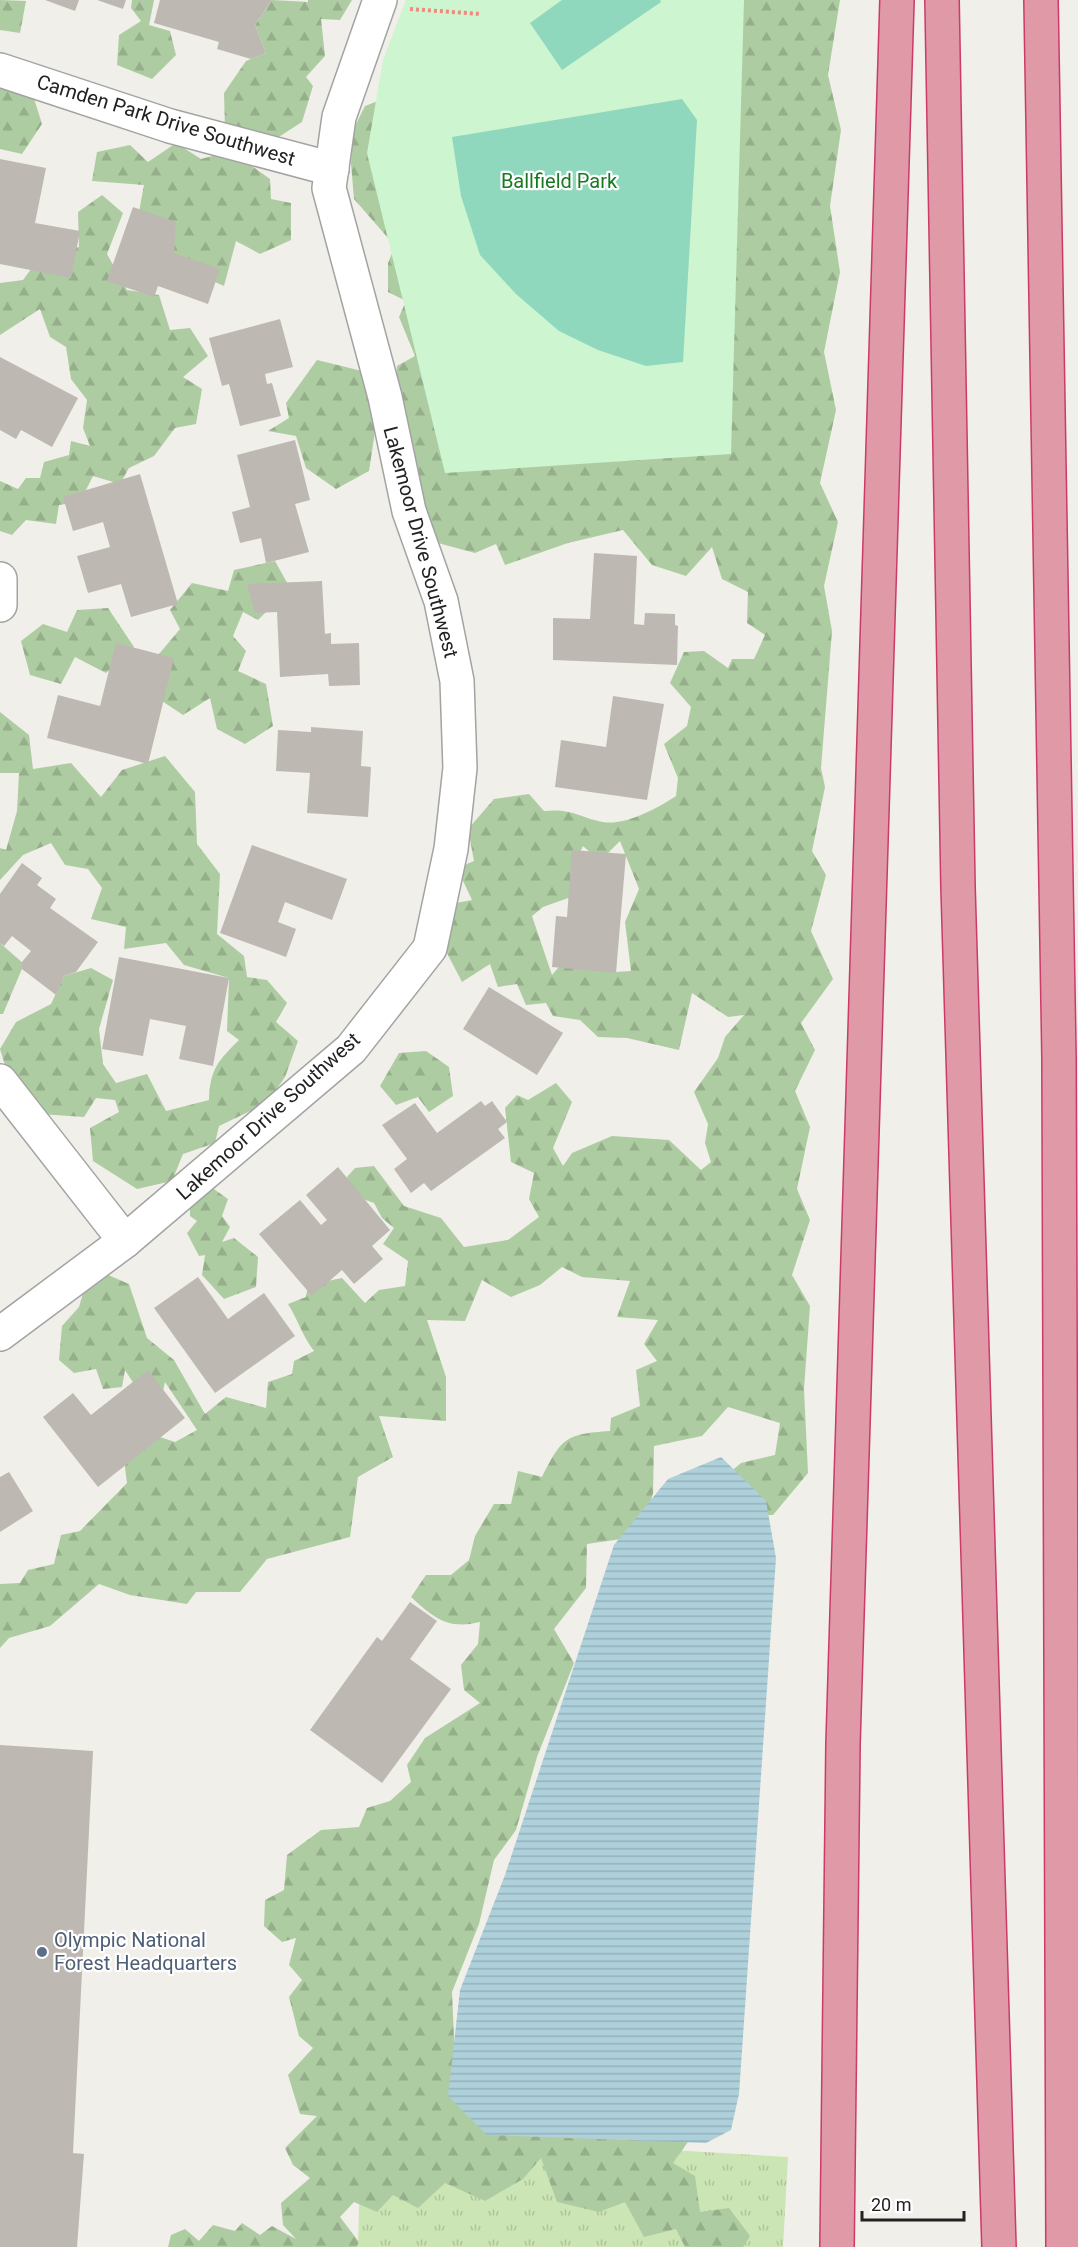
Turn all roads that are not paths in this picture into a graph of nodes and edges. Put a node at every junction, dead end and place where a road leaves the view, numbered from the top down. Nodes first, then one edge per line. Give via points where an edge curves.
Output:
1 (897, 0) edge
2 (942, 0) edge
3 (1041, 0) edge
4 (380, 1) edge
5 (0, 70) edge
6 (332, 169) junction
7 (0, 579) edge
8 (0, 605) edge
9 (0, 1081) edge
10 (125, 1241) junction
11 (0, 1334) edge
12 (837, 2247) edge
13 (999, 2247) edge
14 (1063, 2247) edge

1 - 12 highway via 843,1732
2 - 13 highway via 959,923
3 - 14 highway via 1059,1070
4 - 6 street, Lakemoor Drive Southwest via 339,117
5 - 6 street, Camden Park Drive Southwest via 170,126
6 - 10 street, Lakemoor Drive Southwest via 329,188 385,397 409,511 441,601 457,681 460,768 451,849 430,948 351,1049
7 - 8 street
9 - 10 street
10 - 11 street, Lakemoor Drive Southwest

